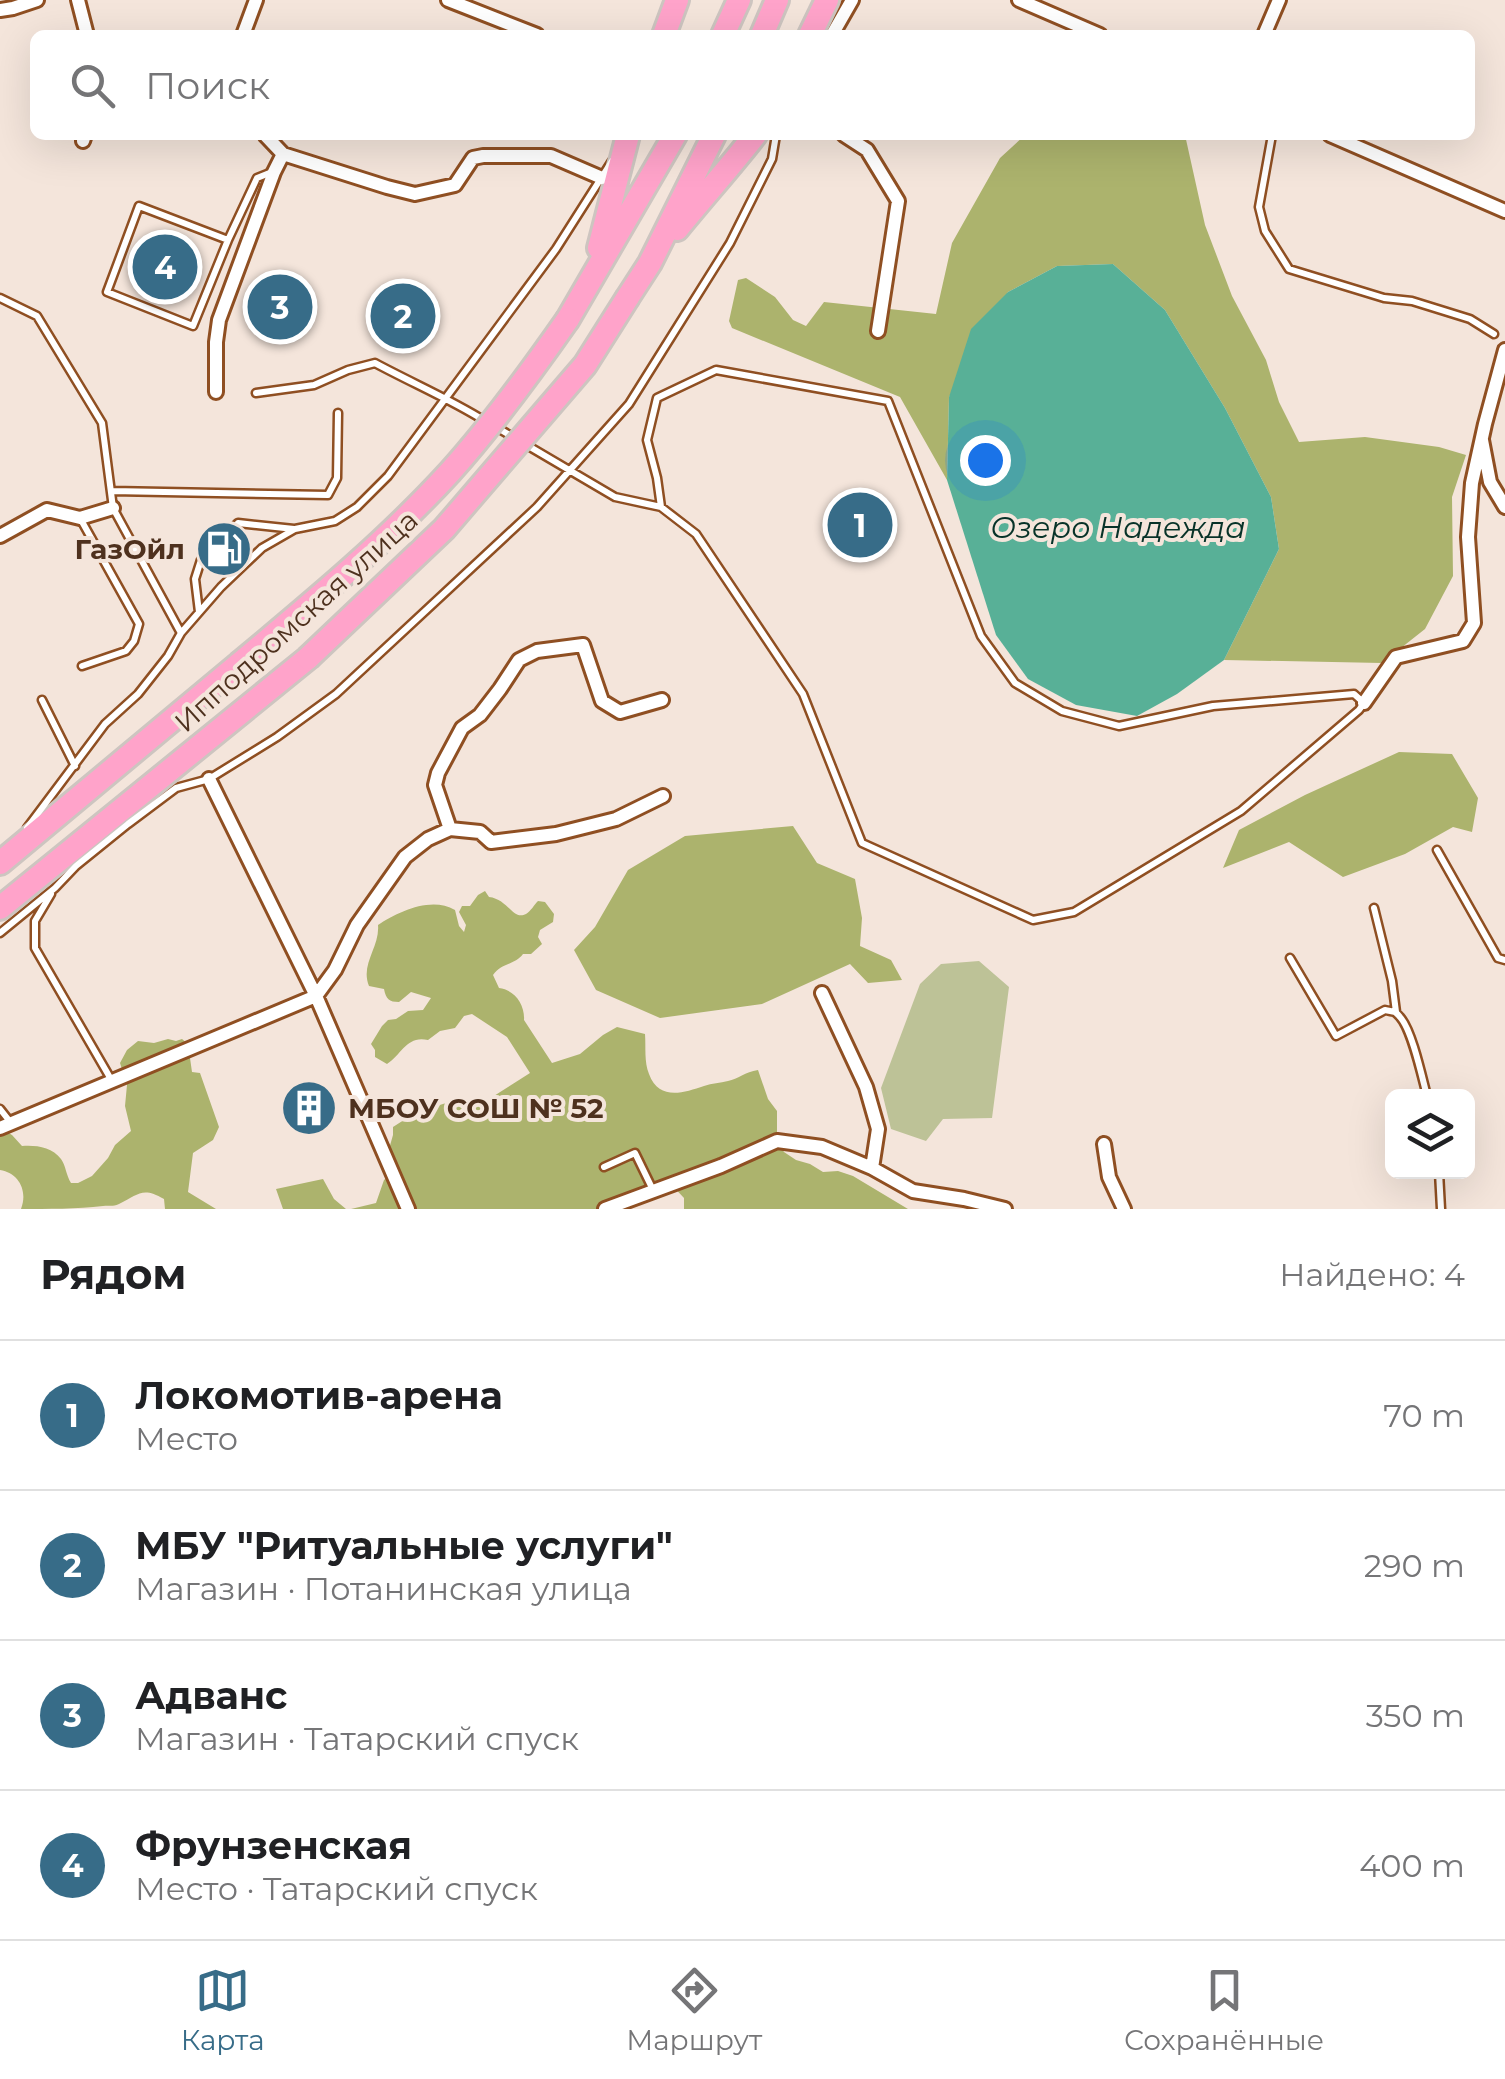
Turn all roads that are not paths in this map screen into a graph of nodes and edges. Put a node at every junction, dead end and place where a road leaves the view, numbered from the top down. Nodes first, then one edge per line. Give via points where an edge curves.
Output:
1 (37, 0) edge
2 (78, 0) edge
3 (256, 0) edge
4 (448, 0) edge
5 (677, 0) edge
6 (739, 0) edge
7 (777, 0) edge
8 (827, 0) edge
9 (852, 0) edge
10 (1019, 0) edge
11 (1279, 0) edge
12 (0, 10) edge
13 (86, 30) edge
14 (245, 30) edge
15 (525, 30) edge
16 (666, 30) edge
17 (724, 30) edge
18 (764, 30) edge
19 (812, 30) edge
20 (835, 30) edge
21 (1088, 30) edge
22 (1266, 30) edge
23 (270, 140) edge
24 (625, 140) edge
25 (626, 140) edge
26 (672, 140) edge
27 (712, 140) edge
28 (752, 140) edge
29 (775, 140) edge
30 (852, 140) edge
31 (1271, 140) edge
32 (1342, 140) edge
33 (283, 154) junction
34 (274, 172) junction
35 (602, 178) junction
36 (1505, 211) edge
37 (228, 240) junction
38 (650, 263) junction
39 (587, 288) junction
40 (0, 298) edge
41 (878, 330) dead end
42 (1494, 334) dead end
43 (1505, 350) edge
44 (216, 392) dead end
45 (256, 393) dead end
46 (447, 398) junction
47 (338, 413) dead end
48 (1482, 437) junction
49 (568, 471) junction
50 (112, 491) junction
51 (1505, 507) edge
52 (114, 508) junction
53 (661, 508) junction
54 (80, 518) junction
55 (295, 529) junction
56 (0, 536) edge
57 (199, 612) junction
58 (181, 633) junction
59 (82, 666) dead end
60 (42, 700) dead end
61 (662, 700) dead end
62 (1364, 703) junction
63 (75, 766) junction
64 (209, 779) junction
65 (663, 796) dead end
66 (450, 829) junction
67 (1437, 850) dead end
68 (0, 863) edge
69 (54, 888) junction
70 (0, 908) edge
71 (1374, 908) dead end
72 (0, 933) edge
73 (1290, 958) dead end
74 (1505, 960) edge
75 (822, 992) dead end
76 (316, 996) junction
77 (1396, 1012) junction
78 (113, 1082) junction
79 (1425, 1089) edge
80 (0, 1109) edge
81 (6, 1125) edge
82 (1104, 1144) dead end
83 (604, 1167) dead end
84 (872, 1168) junction
85 (1439, 1179) edge
86 (653, 1191) junction
87 (408, 1209) edge
88 (605, 1209) edge
89 (1005, 1209) edge
90 (1124, 1209) edge
91 (1441, 1209) edge

1 - 12 street
2 - 13 street
3 - 14 street
4 - 15 street
5 - 16 highway
6 - 17 highway
7 - 18 highway
8 - 19 highway
9 - 20 street
10 - 21 street
11 - 22 street
23 - 33 street
24 - 35 lane
25 - 39 highway
26 - 39 highway, Ипподромская улица
27 - 38 highway, Ипподромская улица
28 - 38 highway
29 - 49 lane via 730,244 629,404
30 - 41 street via 867,150 898,201
31 - 42 lane via 1259,207 1265,231 1289,269 1470,319
32 - 36 street
33 - 34 street
33 - 35 street via 415,194 456,185 473,158 483,156 551,156
34 - 37 lane via 257,178
34 - 44 street via 219,320
35 - 46 lane
37 - 37 lane via 139,206 106,292 193,326
38 - 70 highway, Ипподромская улица, bridge via 584,365 387,586
39 - 68 highway, Ипподромская улица, bridge via 487,428 438,484 328,590
40 - 50 lane via 38,316 102,423
43 - 48 street
45 - 46 lane via 314,385 375,363
46 - 49 lane
46 - 55 lane via 357,507 335,521
47 - 50 lane via 337,478 328,495
48 - 51 street via 1490,482
48 - 62 street via 1468,537 1474,623 1463,641 1396,657
49 - 53 lane via 614,497
49 - 64 lane via 336,694
50 - 52 lane
52 - 54 street
52 - 58 lane
53 - 62 lane via 696,534 802,694 862,843 1034,920 1074,912 1241,810
53 - 62 lane via 647,440 657,398 716,370 888,401 981,636 1015,683 1062,712 1120,726 1213,706 1354,694
54 - 56 street via 47,510
54 - 59 lane via 139,624 126,651
55 - 57 lane via 262,548
55 - 57 lane via 238,523 202,560 195,579
57 - 58 lane
58 - 63 lane
60 - 63 lane
61 - 66 street via 620,712 602,701 583,645 519,660 480,715 462,728 438,773 435,785
63 - 68 lane
64 - 69 lane via 176,788
64 - 76 street
65 - 66 street via 616,819 556,834 490,842 480,832
66 - 76 street via 405,857
67 - 74 lane
69 - 72 lane
69 - 78 lane via 35,922 34,948
71 - 77 lane
73 - 77 lane via 1336,1036 1385,1010
75 - 84 street via 878,1129
76 - 78 street
76 - 87 street
77 - 79 lane
78 - 81 street
80 - 81 lane
82 - 90 street
83 - 86 lane via 636,1152
84 - 86 street via 822,1147 777,1141
84 - 89 street via 913,1191
85 - 91 lane
86 - 88 street

